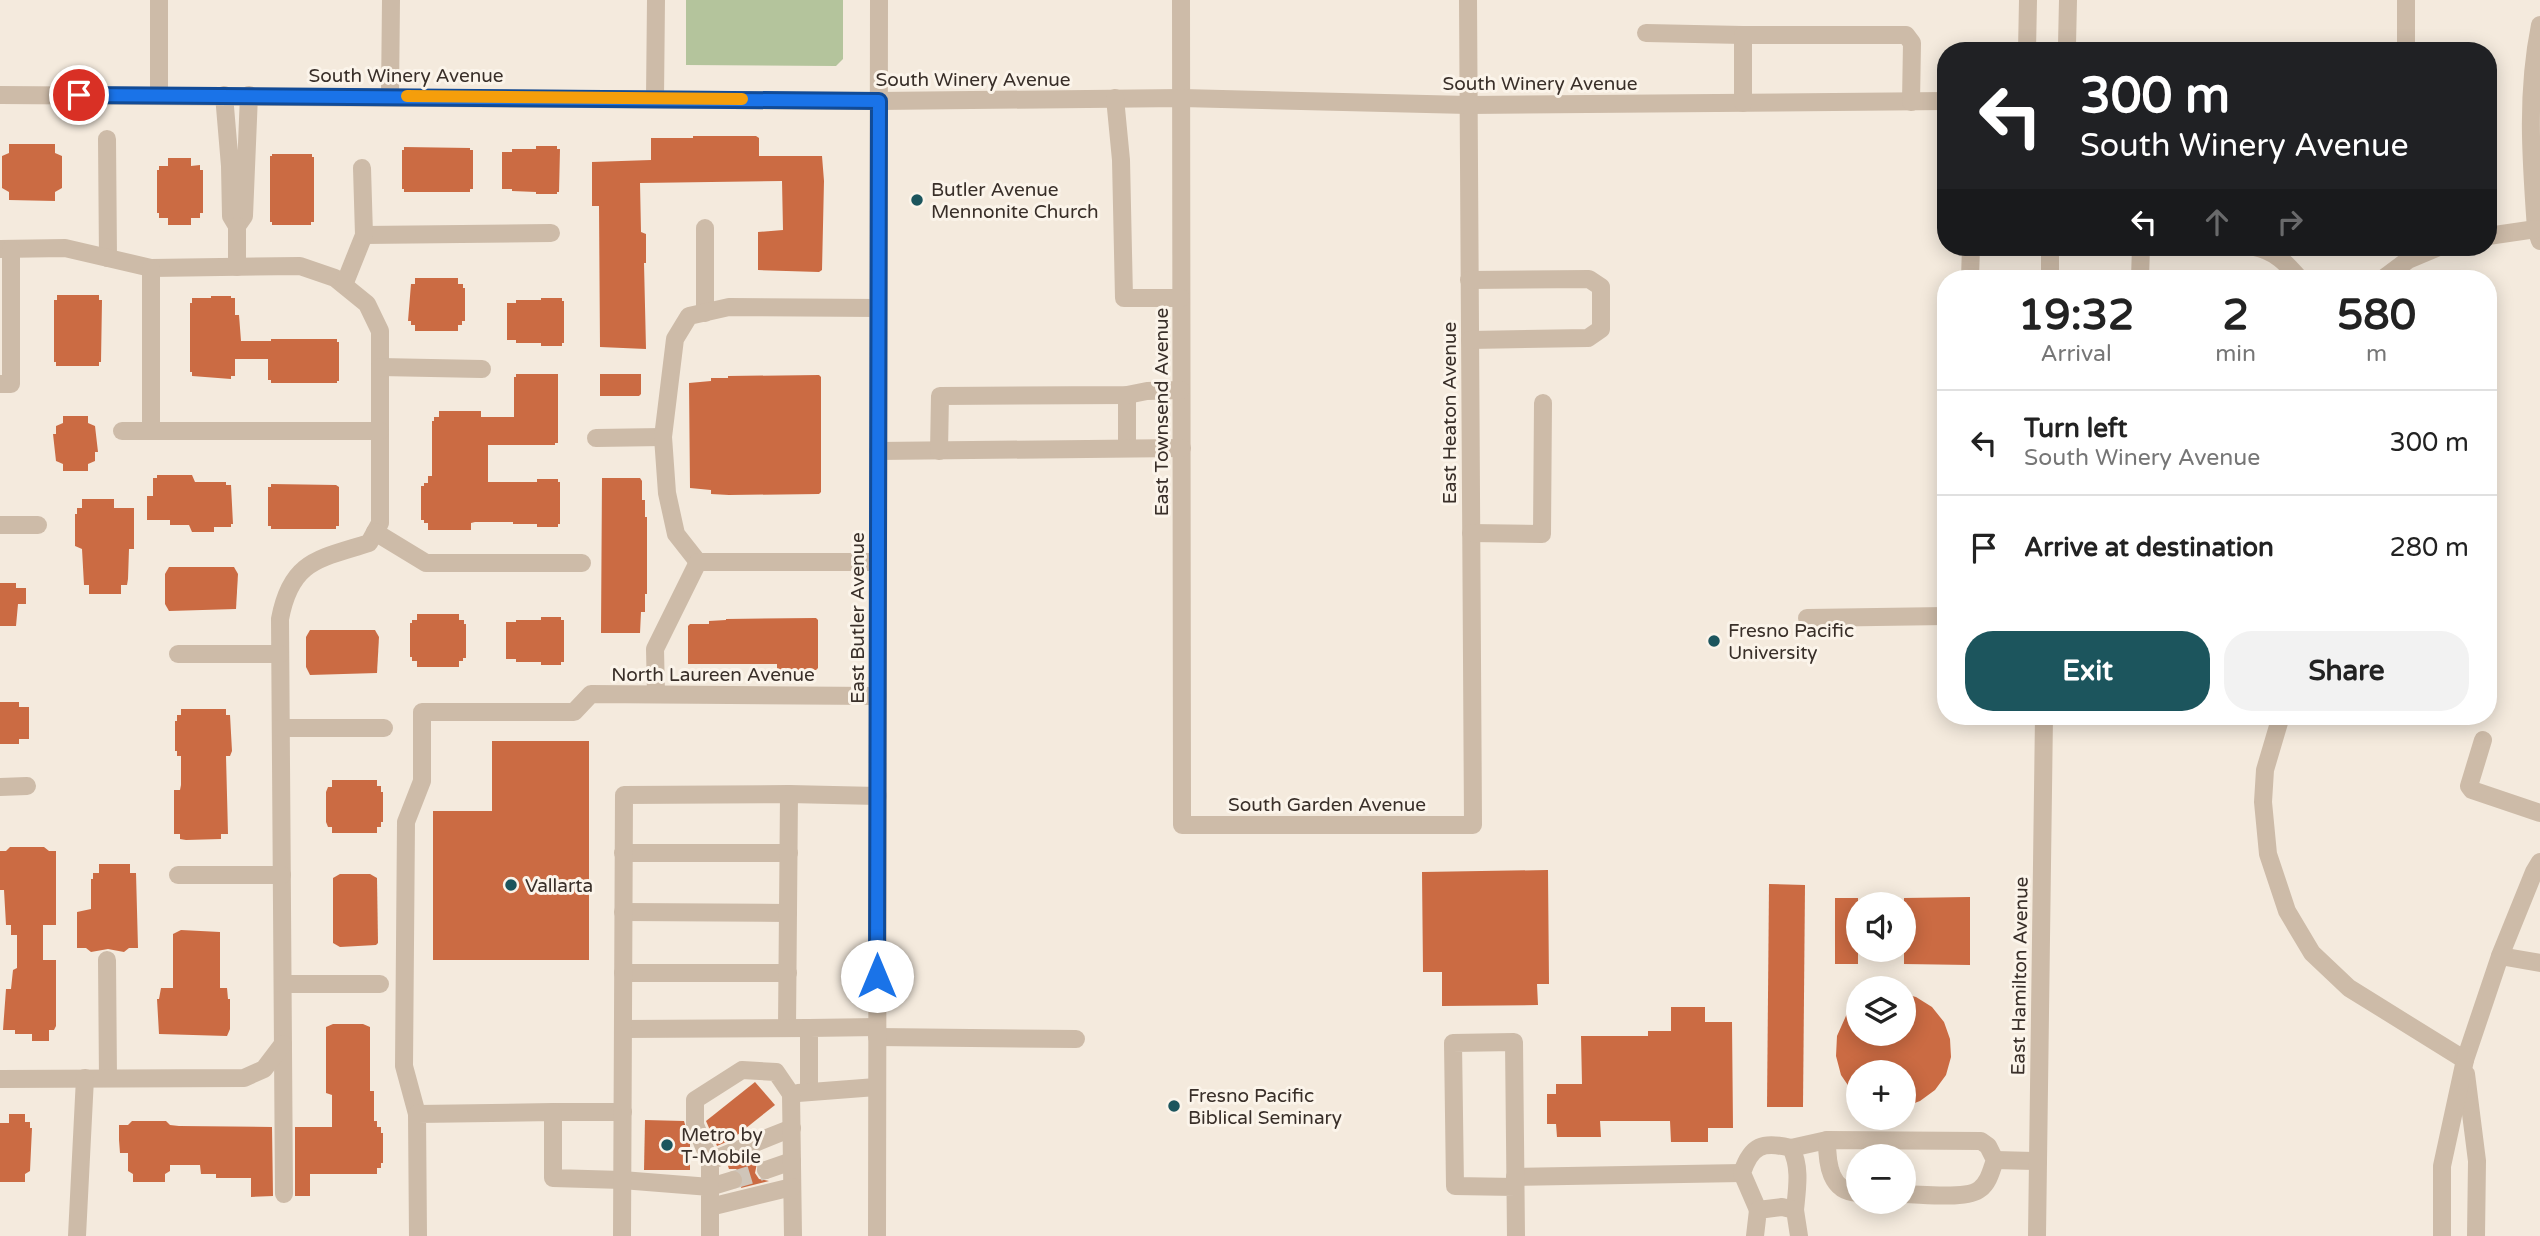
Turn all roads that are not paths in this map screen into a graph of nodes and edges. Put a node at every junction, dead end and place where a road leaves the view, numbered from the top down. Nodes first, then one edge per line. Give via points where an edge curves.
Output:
1 (159, 0) edge
2 (391, 0) edge
3 (656, 0) edge
4 (879, 0) edge
5 (1181, 0) edge
6 (1468, 0) edge
7 (2028, 0) edge
8 (2068, 0) edge
9 (2406, 0) edge
10 (2540, 24) edge
11 (1646, 33) dead end
12 (1743, 35) junction
13 (2027, 42) edge
14 (2067, 42) edge
15 (2406, 42) edge
16 (0, 95) edge
17 (159, 95) junction
18 (224, 95) junction
19 (248, 95) junction
20 (390, 96) junction
21 (656, 98) junction
22 (1115, 98) junction
23 (1182, 98) junction
24 (879, 101) junction
25 (1911, 102) junction
26 (1937, 102) edge
27 (1743, 103) junction
28 (1468, 105) junction
29 (107, 139) dead end
30 (237, 155) junction
31 (362, 168) dead end
32 (705, 228) dead end
33 (551, 233) dead end
34 (364, 235) junction
35 (2538, 235) edge
36 (2497, 236) edge
37 (6, 249) edge
38 (2277, 256) edge
39 (2418, 256) edge
40 (108, 258) junction
41 (237, 267) junction
42 (151, 268) junction
43 (2292, 270) edge
44 (2395, 270) edge
45 (1469, 280) junction
46 (344, 285) junction
47 (1181, 298) junction
48 (878, 308) junction
49 (705, 313) junction
50 (1470, 340) junction
51 (380, 367) junction
52 (482, 369) dead end
53 (0, 384) edge
54 (1181, 390) junction
55 (1127, 396) junction
56 (1543, 403) dead end
57 (122, 431) dead end
58 (151, 431) junction
59 (380, 431) junction
60 (663, 437) junction
61 (596, 438) dead end
62 (1127, 448) junction
63 (1182, 448) junction
64 (939, 450) junction
65 (878, 451) junction
66 (0, 525) edge
67 (38, 525) dead end
68 (375, 532) junction
69 (1471, 533) junction
70 (698, 562) junction
71 (878, 562) junction
72 (582, 563) dead end
73 (1937, 616) edge
74 (1807, 618) dead end
75 (178, 654) dead end
76 (280, 654) junction
77 (656, 694) junction
78 (878, 696) junction
79 (2044, 725) edge
80 (2278, 725) edge
81 (281, 728) junction
82 (384, 728) dead end
83 (2483, 740) dead end
84 (27, 786) dead end
85 (0, 787) edge
86 (789, 794) junction
87 (878, 796) junction
88 (2540, 813) edge
89 (1182, 825) joint
90 (1472, 825) joint
91 (623, 853) junction
92 (789, 853) junction
93 (2540, 862) edge
94 (178, 875) dead end
95 (282, 875) junction
96 (623, 912) junction
97 (788, 913) junction
98 (2500, 956) junction
99 (107, 960) dead end
100 (2540, 963) edge
101 (623, 973) junction
102 (788, 973) junction
103 (283, 984) junction
104 (380, 984) dead end
105 (787, 1027) junction
106 (809, 1028) junction
107 (623, 1029) junction
108 (877, 1032) junction
109 (1076, 1039) dead end
110 (283, 1044) junction
111 (2465, 1060) junction
112 (108, 1077) junction
113 (85, 1078) junction
114 (0, 1079) edge
115 (876, 1087) junction
116 (809, 1092) junction
117 (791, 1094) junction
118 (552, 1112) junction
119 (623, 1112) junction
120 (417, 1114) junction
121 (792, 1128) junction
122 (1827, 1140) junction
123 (1791, 1148) junction
124 (1995, 1160) junction
125 (710, 1161) junction
126 (792, 1161) junction
127 (2038, 1161) junction
128 (765, 1170) tunnel mouth
129 (1742, 1173) junction
130 (622, 1180) junction
131 (733, 1180) tunnel mouth
132 (1516, 1182) junction
133 (710, 1187) junction
134 (792, 1187) junction
135 (1846, 1190) edge
136 (284, 1194) dead end
137 (1916, 1194) edge
138 (710, 1207) junction
139 (1758, 1210) junction
140 (1795, 1210) junction
141 (77, 1236) edge
142 (418, 1236) edge
143 (622, 1236) edge
144 (710, 1236) edge
145 (793, 1236) edge
146 (877, 1236) edge
147 (1516, 1236) edge
148 (1755, 1236) edge
149 (1799, 1236) edge
150 (2037, 1236) edge
151 (2442, 1236) edge
152 (2476, 1236) edge

1 - 17 street
2 - 20 street
3 - 21 street
4 - 24 street, East Butler Avenue
5 - 23 street, East Townsend Avenue
6 - 28 street, East Heaton Avenue
7 - 13 street
8 - 14 street
9 - 15 street
10 - 35 street via 2529,136
11 - 12 street
12 - 25 street via 1906,35 1912,43
12 - 27 street
16 - 17 street, South Winery Avenue
17 - 18 street, South Winery Avenue
18 - 19 street, South Winery Avenue
18 - 30 street
19 - 20 street, South Winery Avenue
19 - 30 street
20 - 21 street, South Winery Avenue
21 - 24 street, South Winery Avenue
22 - 23 street, South Winery Avenue
22 - 24 street, South Winery Avenue
22 - 47 street via 1124,298
23 - 28 street, South Winery Avenue
23 - 47 street, East Townsend Avenue
24 - 48 street, East Butler Avenue
25 - 26 street, South Winery Avenue
25 - 27 street, South Winery Avenue
27 - 28 street, South Winery Avenue
28 - 45 street, East Heaton Avenue
29 - 40 street
30 - 41 street via 231,216 237,226
31 - 34 street
32 - 49 street
33 - 34 street
34 - 46 street
35 - 36 street
37 - 40 street via 65,248
37 - 53 street via 11,384
38 - 43 street
39 - 44 street
40 - 42 street
41 - 42 street
41 - 46 street via 300,266
42 - 58 street
45 - 50 street, East Heaton Avenue
45 - 50 street via 1589,279 1601,287 1601,329 1588,338
46 - 51 street via 367,304 380,331
47 - 54 street, East Townsend Avenue
48 - 49 street via 729,307
48 - 65 street, East Butler Avenue
49 - 60 street via 689,316 675,339
50 - 69 street, East Heaton Avenue
51 - 52 street
51 - 59 street
54 - 55 street
54 - 63 street, East Townsend Avenue
55 - 62 street
55 - 64 street via 940,396
56 - 69 street via 1542,534
57 - 58 street
58 - 59 street
59 - 68 street via 380,523
60 - 61 street
60 - 70 street via 676,534
62 - 63 street
62 - 64 street
63 - 89 street, East Townsend Avenue
64 - 65 street
65 - 71 street, East Butler Avenue
66 - 67 street
68 - 72 street via 426,563
68 - 76 street via 369,543 313,561 298,574 284,594
69 - 90 street, East Heaton Avenue
70 - 71 street
70 - 77 street via 655,649
71 - 78 street, East Butler Avenue
73 - 74 street
75 - 76 street
76 - 81 street
77 - 78 street, North Laureen Avenue
77 - 120 street, North Laureen Avenue via 591,694 574,712 422,712 422,781 406,822 404,1066
78 - 87 street, East Butler Avenue
79 - 127 street, East Hamilton Avenue
80 - 111 street via 2265,770 2263,802 2268,854 2287,911 2312,953 2349,988
81 - 82 street
81 - 95 street
83 - 88 street via 2469,786 2472,790
84 - 85 street
86 - 87 street
86 - 91 street via 624,795
86 - 92 street
87 - 108 street, East Butler Avenue
89 - 90 street, South Garden Avenue
91 - 92 street
91 - 96 street
92 - 97 street
93 - 98 street
94 - 95 street
95 - 103 street
96 - 97 street
96 - 101 street
97 - 102 street
98 - 100 street
98 - 111 street
99 - 112 street
101 - 102 street
101 - 107 street
102 - 105 street
103 - 104 street
103 - 110 street
105 - 106 street
105 - 107 street
106 - 108 street
106 - 116 street
107 - 119 street
108 - 109 street
108 - 115 street, East Butler Avenue
110 - 112 street via 264,1069 244,1078
110 - 136 street
111 - 151 street via 2442,1166
111 - 152 street via 2477,1161
112 - 113 street
113 - 114 street
113 - 141 street
115 - 116 street
115 - 146 street, East Butler Avenue
116 - 117 street
117 - 121 street
117 - 125 street via 776,1072 742,1070 695,1100 695,1125
118 - 119 street
118 - 120 street
118 - 130 street via 552,1178
119 - 130 street
120 - 142 street
121 - 125 street
121 - 126 street
122 - 123 street
122 - 124 street via 1981,1141
122 - 135 street via 1833,1180
123 - 129 street via 1777,1144 1759,1147 1748,1156
123 - 140 street via 1796,1158
124 - 127 street
124 - 137 street via 1988,1179 1969,1195
125 - 133 street
126 - 128 street
126 - 134 street
127 - 150 street, East Hamilton Avenue
129 - 132 street
129 - 139 street
130 - 133 street
130 - 143 street
131 - 133 street
132 - 132 street via 1514,1042 1454,1043 1455,1186
132 - 147 street
133 - 138 street
134 - 138 street
134 - 145 street
138 - 144 street
139 - 140 street
139 - 148 street
140 - 149 street

